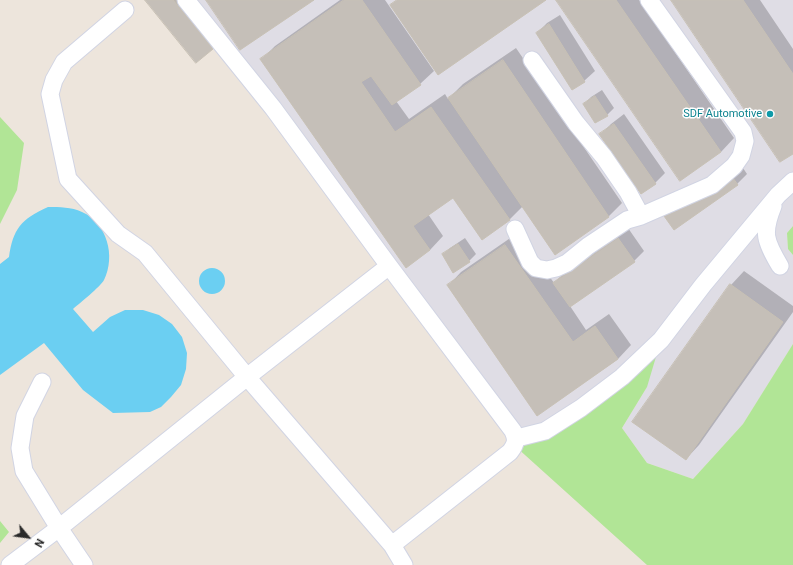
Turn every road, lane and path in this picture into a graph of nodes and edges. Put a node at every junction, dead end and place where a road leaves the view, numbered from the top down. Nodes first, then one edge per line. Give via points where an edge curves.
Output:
1 (186, 0) edge
2 (649, 0) edge
3 (125, 10) dead end
4 (532, 60) dead end
5 (793, 181) edge
6 (778, 195) junction
7 (641, 216) junction
8 (515, 229) dead end
9 (389, 266) junction
10 (780, 266) dead end
11 (247, 377) junction
12 (42, 382) dead end
13 (517, 438) junction
14 (59, 528) junction
15 (392, 545) junction
16 (10, 565) edge
17 (84, 565) edge
18 (404, 565) edge

1 - 9 lane via 273,108
2 - 7 lane via 743,132 745,141 741,156 734,166 712,185
3 - 11 lane via 64,62 54,80 50,94 68,179 118,234 146,253
4 - 7 lane via 576,123 604,157
5 - 6 lane
6 - 10 lane via 766,226 770,250
6 - 13 lane via 703,285 662,340 581,408 545,431
7 - 8 lane via 627,220 567,263 547,270 536,268 530,262
9 - 11 lane
9 - 13 lane
11 - 14 lane
11 - 15 lane
12 - 14 lane via 25,416 20,448 24,470
13 - 15 lane via 510,452
14 - 16 lane
14 - 17 lane
15 - 18 lane

